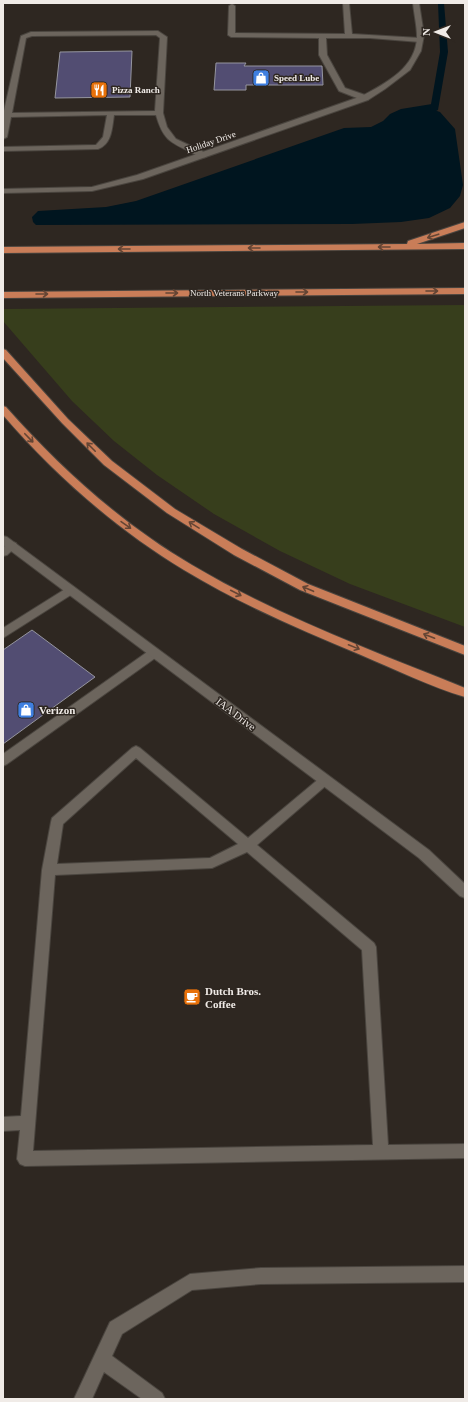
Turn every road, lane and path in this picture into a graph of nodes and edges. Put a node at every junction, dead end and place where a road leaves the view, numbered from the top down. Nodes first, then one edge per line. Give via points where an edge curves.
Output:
1 (346, 3) edge
2 (416, 3) edge
3 (232, 6) dead end
4 (322, 36) junction
5 (349, 36) junction
6 (420, 40) junction
7 (365, 98) junction
8 (111, 113) junction
9 (160, 113) junction
10 (7, 116) junction
11 (3, 136) edge
12 (3, 150) edge
13 (202, 156) junction
14 (3, 191) edge
15 (465, 225) edge
16 (400, 246) junction
17 (465, 246) edge
18 (3, 250) edge
19 (465, 291) edge
20 (3, 294) edge
21 (3, 352) edge
22 (3, 409) edge
23 (6, 546) edge
24 (70, 590) junction
25 (3, 634) edge
26 (465, 650) edge
27 (154, 653) junction
28 (465, 693) edge
29 (3, 761) edge
30 (325, 780) junction
31 (249, 845) junction
32 (49, 870) junction
33 (465, 892) edge
34 (28, 1123) junction
35 (3, 1124) edge
36 (465, 1151) edge
37 (381, 1153) junction
38 (465, 1274) edge
39 (101, 1359) junction
40 (83, 1399) edge
41 (156, 1399) edge

1 - 5 street
2 - 6 street
3 - 4 street via 231,35
4 - 5 street
4 - 7 street via 323,55 342,88
5 - 6 street
6 - 7 street, Holiday Drive via 416,56 406,71
7 - 13 street, Holiday Drive
8 - 9 street
8 - 10 street
8 - 12 street via 107,138 98,147
9 - 10 street via 164,37 158,33 31,34 23,37
9 - 13 street via 163,127 173,141
10 - 11 street
13 - 14 street, Holiday Drive via 111,186 74,190
15 -> 16 highway
16 - 17 highway
16 -> 18 highway
20 -> 19 highway, North Veterans Parkway
26 -> 21 highway via 304,588 171,511 108,463
22 -> 28 highway via 64,475 119,520 181,563 298,624
23 - 24 street, IAA Drive
24 - 25 street
24 - 27 street, IAA Drive
27 - 29 street
27 - 30 street, IAA Drive
30 - 31 street
30 - 33 street, IAA Drive via 424,854
31 - 32 street via 212,863
31 - 32 street via 136,751 57,822
31 - 37 street via 369,947
32 - 34 street
34 - 35 street
34 - 37 street via 25,1159
36 - 37 street
38 - 39 street via 261,1276 190,1282 116,1328
39 - 40 street
39 - 41 street

